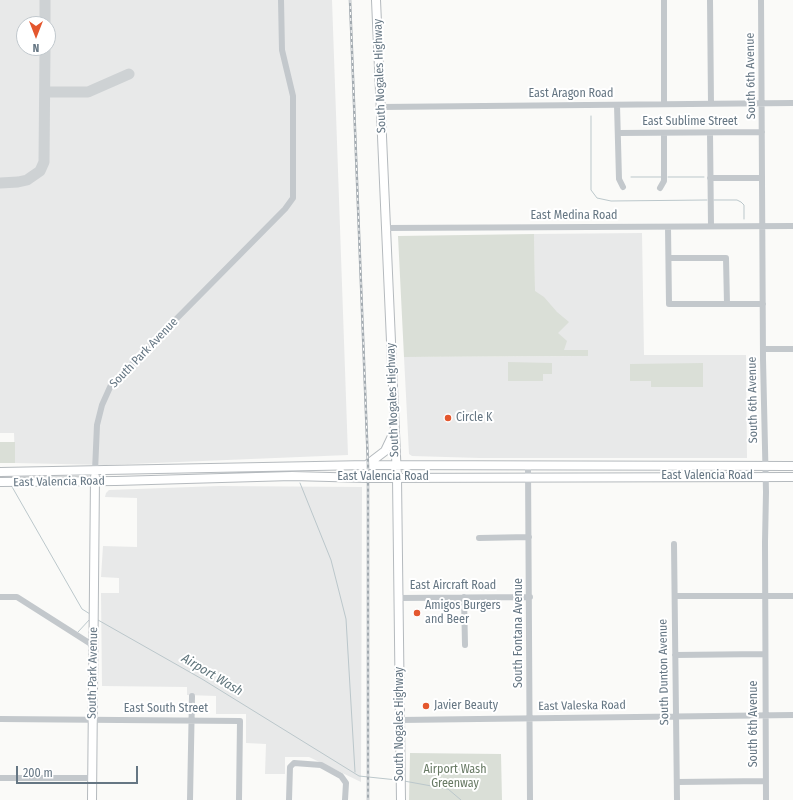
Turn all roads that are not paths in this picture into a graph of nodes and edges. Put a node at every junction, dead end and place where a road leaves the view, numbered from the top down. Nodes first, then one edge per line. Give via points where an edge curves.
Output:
1 (281, 0) edge
2 (376, 0) edge
3 (664, 0) edge
4 (710, 0) edge
5 (761, 0) edge
6 (664, 104) junction
7 (711, 104) junction
8 (762, 104) junction
9 (793, 104) edge
10 (617, 105) junction
11 (381, 107) junction
12 (762, 132) junction
13 (618, 133) junction
14 (664, 133) junction
15 (710, 133) junction
16 (710, 178) junction
17 (762, 178) junction
18 (623, 187) dead end
19 (660, 188) dead end
20 (711, 226) junction
21 (762, 226) junction
22 (793, 226) edge
23 (668, 227) junction
24 (386, 228) junction
25 (669, 258) junction
26 (727, 304) junction
27 (763, 304) junction
28 (763, 349) junction
29 (793, 349) edge
30 (395, 429) junction
31 (368, 464) junction
32 (396, 464) junction
33 (765, 465) junction
34 (292, 466) junction
35 (528, 466) junction
36 (631, 466) junction
37 (793, 466) edge
38 (193, 467) junction
39 (95, 471) junction
40 (0, 472) edge
41 (292, 476) junction
42 (528, 476) junction
43 (631, 476) junction
44 (765, 476) junction
45 (793, 477) edge
46 (193, 478) junction
47 (397, 478) junction
48 (95, 481) junction
49 (0, 482) edge
50 (529, 537) junction
51 (479, 538) dead end
52 (674, 544) dead end
53 (675, 596) junction
54 (766, 596) junction
55 (793, 596) edge
56 (0, 597) edge
57 (464, 597) junction
58 (530, 597) junction
59 (400, 598) junction
60 (464, 645) dead end
61 (94, 646) junction
62 (765, 654) junction
63 (675, 655) junction
64 (192, 696) dead end
65 (765, 715) junction
66 (793, 715) edge
67 (676, 716) junction
68 (530, 718) junction
69 (0, 719) edge
70 (92, 720) junction
71 (400, 720) junction
72 (192, 721) junction
73 (0, 778) edge
74 (93, 778) junction
75 (766, 781) junction
76 (677, 782) junction
77 (92, 800) edge
78 (190, 800) edge
79 (239, 800) edge
80 (290, 800) edge
81 (345, 800) edge
82 (401, 800) edge
83 (530, 800) edge
84 (677, 800) edge
85 (766, 800) edge

1 - 39 street, South Park Avenue via 282,50 293,96 293,198 264,231 111,385 97,424
2 - 11 main road, South Nogales Highway
3 - 6 street
4 - 7 street
5 - 8 street, South 6th Avenue
6 - 7 street, East Aragon Road
6 - 10 street, East Aragon Road
7 - 8 street, East Aragon Road
8 - 9 street, East Aragon Road
8 - 12 street, South 6th Avenue
10 - 11 street, East Aragon Road
10 - 13 street
11 - 24 main road, South Nogales Highway
12 - 15 street, East Sublime Street
12 - 17 street, South 6th Avenue
13 - 14 street, East Sublime Street
13 - 18 street via 619,179
14 - 15 street, East Sublime Street
14 - 19 street via 664,182
15 - 16 street
16 - 17 street
16 - 20 street
17 - 21 street, South 6th Avenue
20 - 21 street, East Medina Road
20 - 23 street, East Medina Road
21 - 22 street, East Medina Road
21 - 27 street, South 6th Avenue
23 - 24 street, East Medina Road
23 - 25 street
24 - 30 main road, South Nogales Highway
25 - 26 street via 726,258
25 - 26 street via 669,304
26 - 27 street
27 - 28 street, South 6th Avenue
28 - 29 street
28 - 33 street, South 6th Avenue
30 - 31 main road via 384,451
30 - 32 main road, South Nogales Highway
31 - 32 main road, East Valencia Road
31 - 34 main road, East Valencia Road
32 - 35 main road, East Valencia Road
32 - 47 main road, South Nogales Highway
33 - 36 main road, East Valencia Road
33 - 37 main road, East Valencia Road
33 - 44 street, South 6th Avenue
34 - 38 main road, East Valencia Road
34 - 41 main road
35 - 36 main road, East Valencia Road
35 - 42 street, South Fontana Avenue
36 - 43 main road
38 - 39 main road, East Valencia Road
38 - 46 main road
39 - 40 main road, East Valencia Road
39 - 48 main road, South Park Avenue
41 - 46 main road, East Valencia Road
41 - 47 main road, East Valencia Road
42 - 43 main road, East Valencia Road
42 - 47 main road, East Valencia Road
42 - 50 street, South Fontana Avenue
43 - 44 main road, East Valencia Road
44 - 45 main road, East Valencia Road
44 - 54 street, South 6th Avenue
46 - 48 main road, East Valencia Road
47 - 59 main road, South Nogales Highway
48 - 49 main road, East Valencia Road
48 - 61 main road, South Park Avenue
50 - 51 street
50 - 58 street, South Fontana Avenue
52 - 53 street, South Dunton Avenue
53 - 54 street
53 - 63 street, South Dunton Avenue
54 - 55 street
54 - 62 street, South 6th Avenue
56 - 61 street via 17,597
57 - 58 street, East Aircraft Road
57 - 59 street, East Aircraft Road
57 - 60 street
58 - 68 street, South Fontana Avenue
59 - 71 main road, South Nogales Highway
61 - 70 main road, South Park Avenue
62 - 63 street
62 - 65 street, South 6th Avenue
63 - 67 street, South Dunton Avenue
64 - 72 street
65 - 66 street, East Valeska Road
65 - 67 street, East Valeska Road
65 - 75 street, South 6th Avenue
67 - 68 street, East Valeska Road
67 - 76 street, South Dunton Avenue
68 - 71 street, East Valeska Road
68 - 83 street, South Fontana Avenue
69 - 70 street, East South Street
70 - 72 street, East South Street
70 - 74 main road, South Park Avenue
71 - 82 main road, South Nogales Highway
72 - 78 street
72 - 79 street, East South Street via 240,721
73 - 74 street
74 - 77 main road, South Park Avenue
75 - 76 street
75 - 85 street, South 6th Avenue
76 - 84 street, South Dunton Avenue
80 - 81 street via 290,768 294,763 321,765 342,776 345,780

